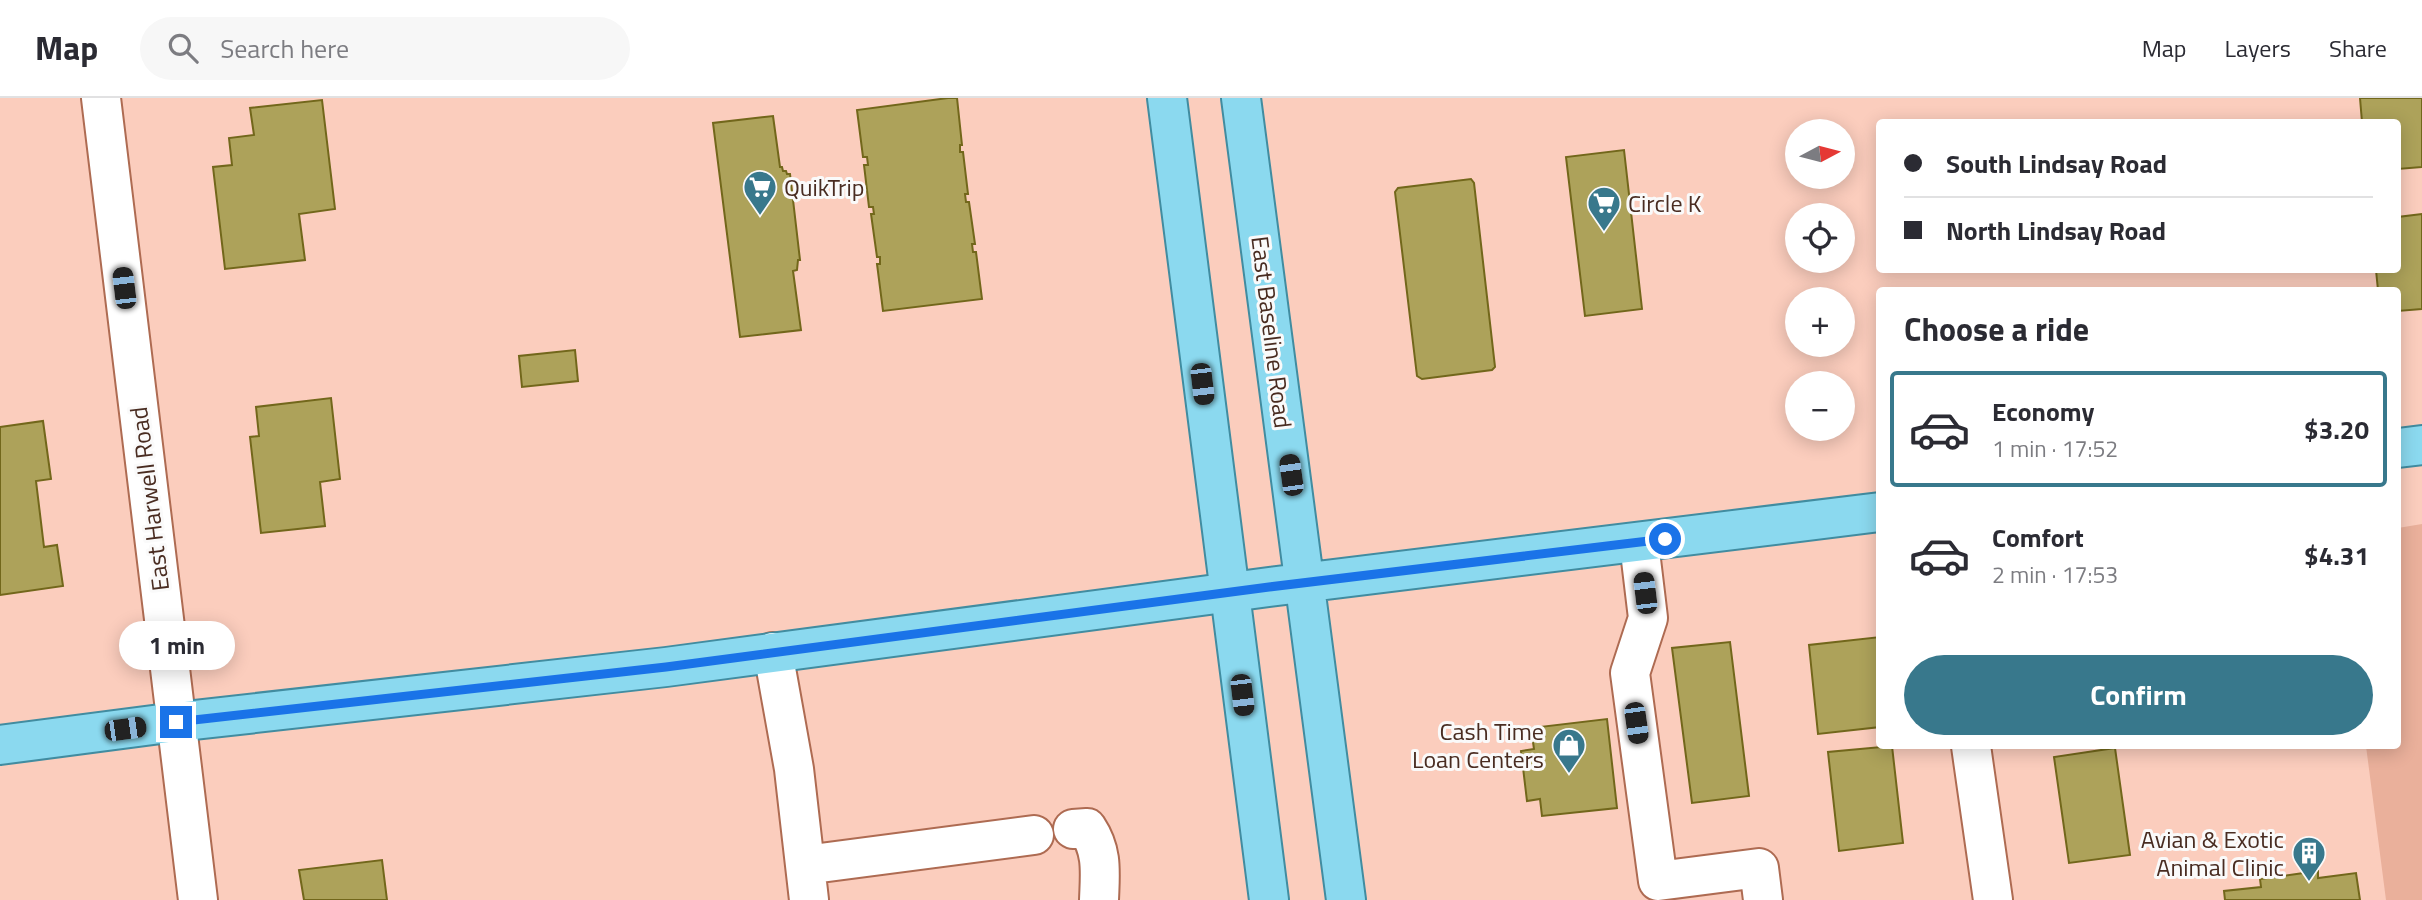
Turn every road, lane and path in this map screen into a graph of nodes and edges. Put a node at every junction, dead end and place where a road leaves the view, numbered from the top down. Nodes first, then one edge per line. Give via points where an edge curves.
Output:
1 (101, 98) edge
2 (1167, 98) edge
3 (1241, 98) edge
4 (2422, 445) edge
5 (2401, 448) edge
6 (1876, 513) edge
7 (1639, 543) junction
8 (1287, 585) junction
9 (1229, 593) junction
10 (773, 652) junction
11 (176, 722) junction
12 (0, 745) edge
13 (1971, 749) edge
14 (1073, 830) dead end
15 (1034, 835) dead end
16 (807, 883) edge
17 (198, 900) edge
18 (1099, 900) edge
19 (1269, 900) edge
20 (1346, 900) edge
21 (1763, 900) edge
22 (1993, 900) edge

1 - 11 street, East Harwell Road
2 - 9 main road
3 - 8 main road, East Baseline Road
4 - 5 main road
6 - 7 main road
7 - 8 main road
7 - 21 street via 1648,618 1629,673 1658,881 1759,868
8 - 9 main road
8 - 20 main road, East Baseline Road
9 - 10 main road
9 - 19 main road
10 - 11 main road
10 - 16 street via 794,769
11 - 12 main road
11 - 17 street, East Harwell Road
13 - 22 street
14 - 18 street via 1087,828 1097,843
15 - 16 street

